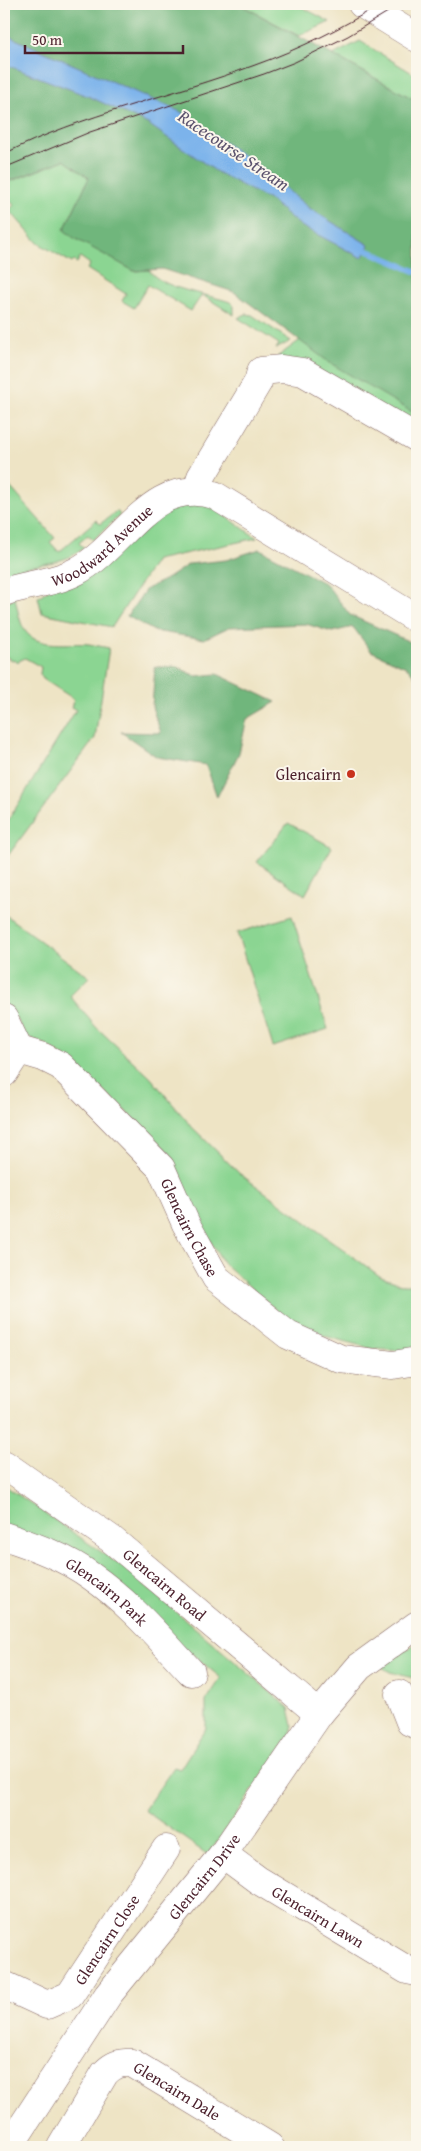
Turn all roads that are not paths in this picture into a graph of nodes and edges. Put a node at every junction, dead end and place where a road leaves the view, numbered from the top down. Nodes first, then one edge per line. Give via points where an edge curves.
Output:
1 (362, 4) edge
2 (417, 38) edge
3 (417, 438) edge
4 (196, 491) junction
5 (4, 592) edge
6 (417, 619) edge
7 (4, 1019) edge
8 (19, 1050) junction
9 (4, 1073) edge
10 (417, 1361) edge
11 (4, 1464) edge
12 (4, 1536) edge
13 (417, 1626) edge
14 (191, 1672) dead end
15 (400, 1694) dead end
16 (319, 1714) junction
17 (417, 1726) edge
18 (166, 1849) dead end
19 (223, 1854) junction
20 (417, 1972) edge
21 (4, 1985) edge
22 (9, 2147) edge
23 (61, 2147) edge
24 (270, 2147) edge

1 - 2 main road
3 - 4 main road via 302,372 282,368 261,371 258,382 201,477
4 - 5 main road, Woodward Avenue via 155,503 77,572
4 - 6 main road via 214,495
7 - 8 main road
8 - 9 main road
8 - 10 main road, Glencairn Chase via 61,1066 160,1168 216,1278 288,1335 341,1359 393,1365
11 - 16 main road, Glencairn Road via 111,1539
12 - 14 main road, Glencairn Park via 40,1549 91,1575 141,1618
13 - 16 main road, Glencairn Drive via 359,1667
15 - 17 main road via 410,1722
16 - 19 main road, Glencairn Drive
18 - 21 main road, Glencairn Close via 70,1995 47,2005
19 - 20 main road, Glencairn Lawn via 258,1880 408,1970
19 - 22 main road, Glencairn Drive via 108,1995
23 - 24 main road, Glencairn Dale via 105,2074 112,2066 124,2062 132,2063

